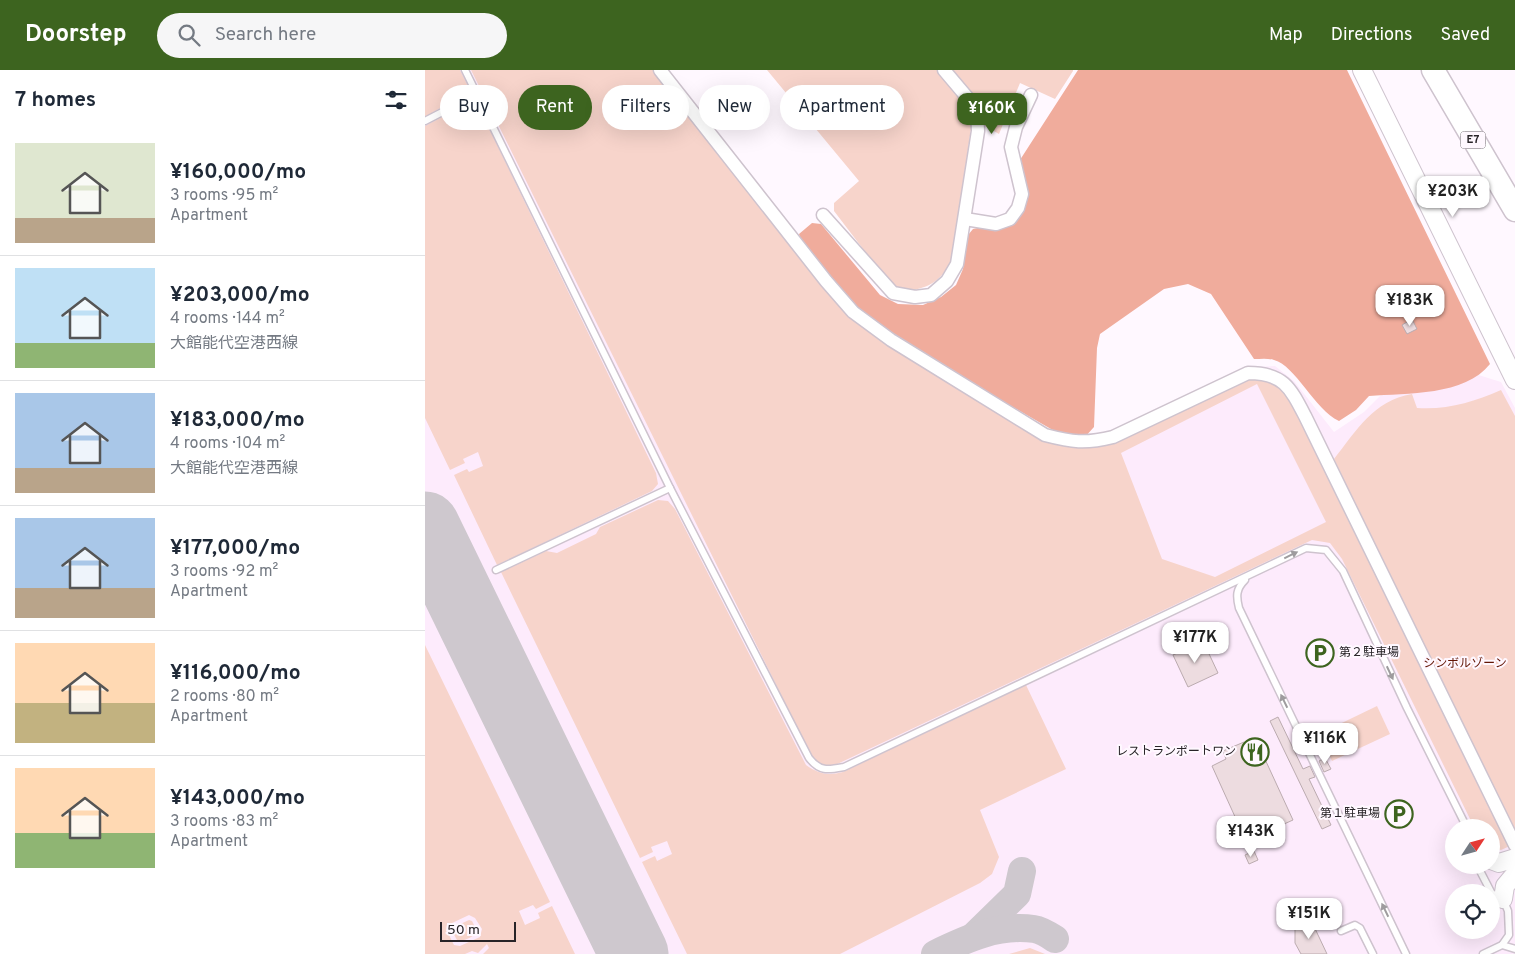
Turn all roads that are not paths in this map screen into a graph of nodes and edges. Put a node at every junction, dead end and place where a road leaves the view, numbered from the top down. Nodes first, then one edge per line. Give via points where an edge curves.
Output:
1 (465, 70) edge
2 (660, 70) edge
3 (944, 70) edge
4 (1363, 70) edge
5 (1433, 70) edge
6 (1447, 70) edge
7 (472, 85) edge
8 (1031, 95) dead end
9 (440, 113) edge
10 (425, 121) edge
11 (495, 130) edge
12 (1509, 182) edge
13 (1515, 210) edge
14 (823, 215) dead end
15 (965, 219) junction
16 (1515, 380) edge
17 (670, 488) junction
18 (496, 570) dead end
19 (1247, 577) junction
20 (1462, 819) edge
21 (1515, 844) edge
22 (1515, 858) edge
23 (1500, 863) edge
24 (1515, 874) edge
25 (1500, 895) edge
26 (1500, 902) edge
27 (1500, 906) edge
28 (1515, 925) edge
29 (1341, 931) dead end
30 (1502, 945) junction
31 (1515, 949) edge
32 (1373, 954) edge
33 (1406, 954) edge
34 (1483, 954) edge

1 - 7 lane
2 - 21 street via 853,312 891,340 1045,434 1070,442 1113,437 1248,373 1272,375 1284,384 1305,416
3 - 15 street via 977,109 978,131
4 - 16 main road
5 - 12 highway, E7
6 - 12 highway, E7
8 - 15 street via 1011,147 1022,194 1018,208 1010,219 996,224
9 - 10 lane
11 - 17 lane
12 - 13 highway
14 - 15 street via 887,288 893,293 915,297 931,295 947,281 957,264
17 - 18 lane
17 - 19 lane via 809,758 817,768 827,771 844,766
19 -> 20 lane via 1306,548 1326,550 1333,557 1343,571
33 -> 19 lane via 1239,608 1238,587
22 - 23 main road
24 - 25 main road
26 - 28 lane
27 - 30 lane via 1509,935
29 - 32 lane via 1355,926 1360,928
30 - 31 lane
30 - 34 lane

